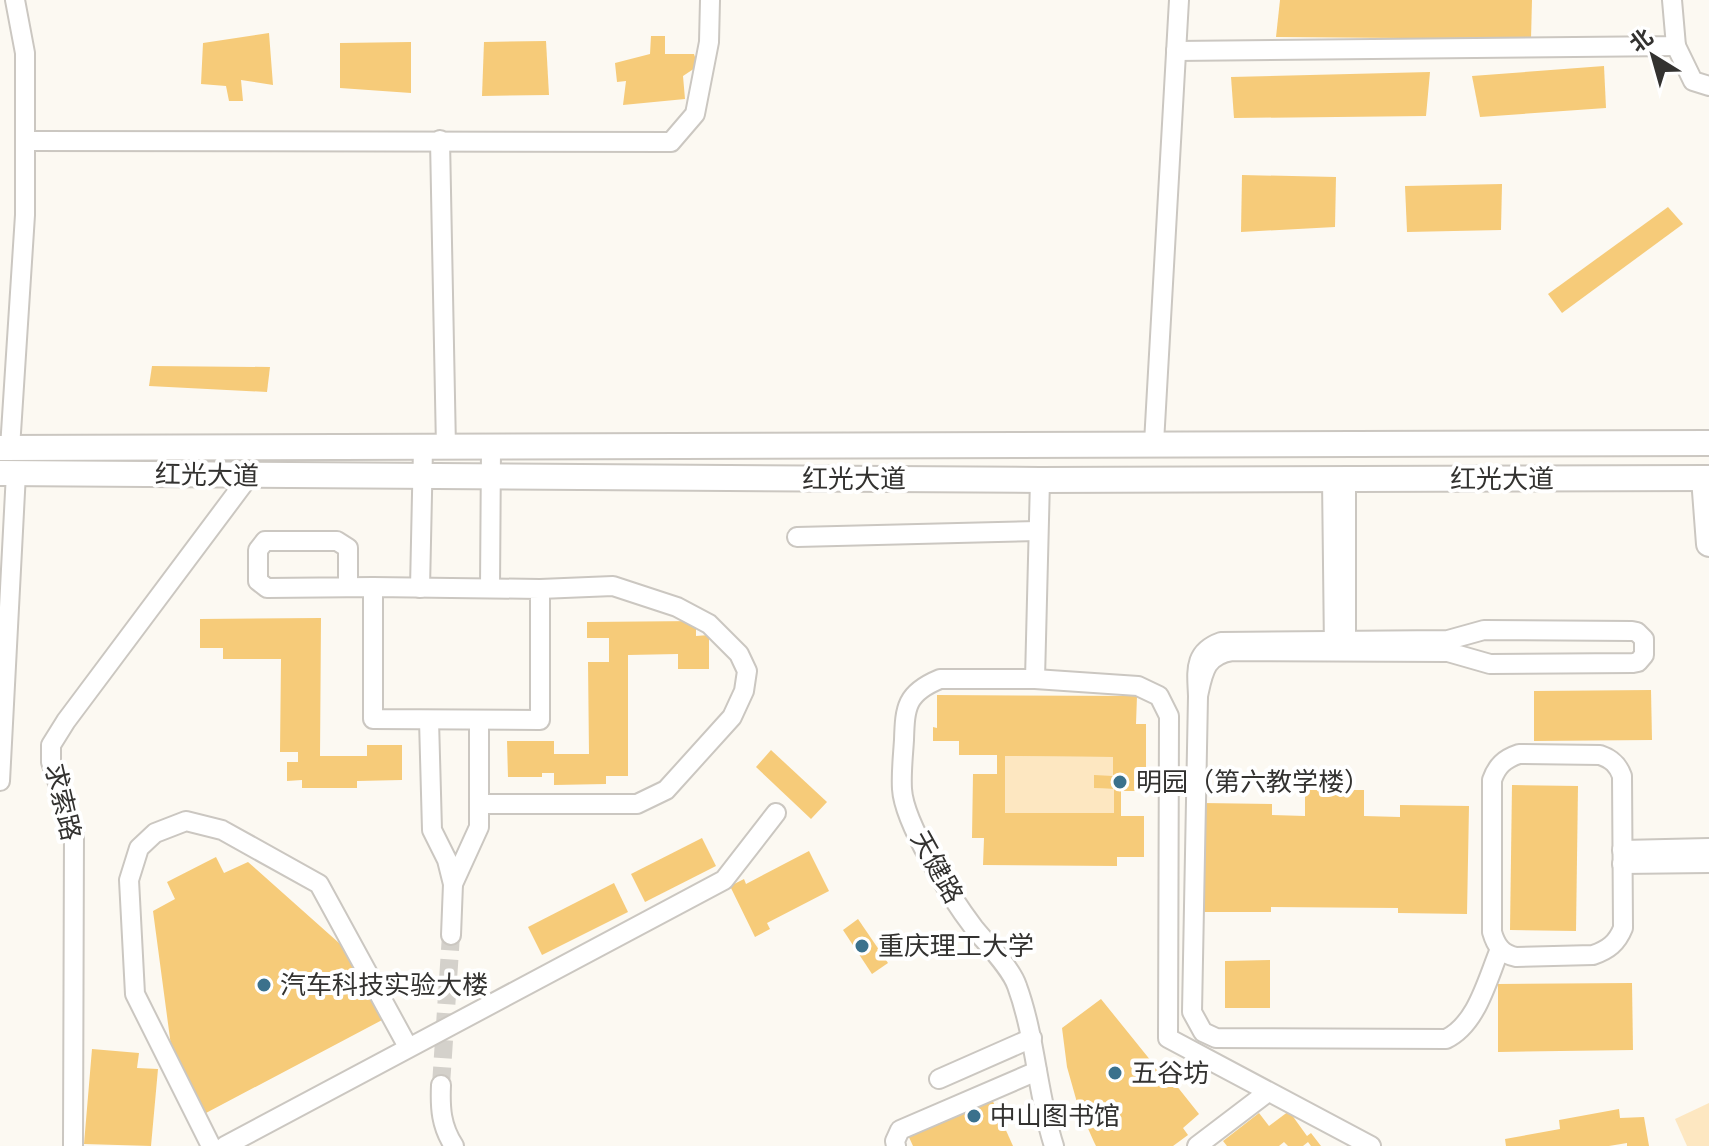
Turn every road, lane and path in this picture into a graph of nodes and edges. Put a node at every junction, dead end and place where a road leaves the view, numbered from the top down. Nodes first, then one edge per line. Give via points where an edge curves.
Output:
1 (15, 0) edge
2 (710, 0) edge
3 (1179, 0) edge
4 (1672, 0) edge
5 (1676, 46) junction
6 (1176, 51) junction
7 (1709, 86) edge
8 (440, 140) junction
9 (25, 141) junction
10 (1154, 443) junction
11 (1709, 443) edge
12 (3, 445) edge
13 (435, 448) junction
14 (491, 448) junction
15 (8, 473) edge
16 (250, 475) junction
17 (423, 477) junction
18 (491, 478) junction
19 (1706, 478) edge
20 (1339, 479) junction
21 (1040, 480) junction
22 (1038, 531) junction
23 (797, 537) dead end
24 (1709, 544) edge
25 (348, 587) junction
26 (373, 587) junction
27 (420, 588) junction
28 (490, 588) junction
29 (540, 589) junction
30 (1340, 646) junction
31 (1035, 679) junction
32 (429, 720) junction
33 (479, 720) junction
34 (0, 781) edge
35 (479, 804) junction
36 (776, 813) dead end
37 (479, 827) junction
38 (432, 830) junction
39 (1709, 848) edge
40 (1622, 857) junction
41 (1709, 863) edge
42 (453, 884) junction
43 (451, 935) tunnel mouth
44 (1500, 949) junction
45 (1032, 1038) junction
46 (408, 1047) junction
47 (1037, 1071) junction
48 (939, 1079) dead end
49 (441, 1085) tunnel mouth
50 (1268, 1092) junction
51 (73, 1146) edge
52 (211, 1146) edge
53 (225, 1146) edge
54 (454, 1146) edge
55 (896, 1146) edge
56 (1054, 1146) edge
57 (1197, 1146) edge
58 (1371, 1146) edge

1 - 9 street via 25,53
2 - 8 street via 709,42 695,114 671,142
3 - 6 street
4 - 5 street
5 - 6 street
5 - 7 street via 1693,81
6 - 10 street
8 - 9 street
8 - 13 street
9 - 12 street via 25,215
10 - 11 main road, 红光大道
10 - 14 main road, 红光大道
12 - 13 main road, 红光大道
13 - 14 main road, 红光大道
13 - 17 street
14 - 18 street
15 - 16 main road, 红光大道
15 - 34 street
16 - 17 main road, 红光大道
16 - 51 street, 求索路 via 51,745 51,762 74,832
17 - 18 main road, 红光大道
17 - 27 street
18 - 21 main road, 红光大道
18 - 28 street
19 - 20 main road, 红光大道
19 - 24 main road
20 - 21 main road, 红光大道
20 - 30 street
21 - 22 street
22 - 23 street
22 - 31 street
25 - 25 street via 267,588 258,581 258,550 265,541 337,541 348,548
25 - 26 street
26 - 27 street
26 - 32 street via 373,719
27 - 28 street
28 - 29 street
29 - 33 street via 540,720
29 - 35 street via 613,586 677,607 709,624 739,654 747,671 744,691 732,717 666,790 637,804
30 - 30 street via 1448,652 1490,664 1633,663 1644,655 1644,639 1632,631 1484,630 1448,640
30 - 44 street via 1230,640 1212,645 1197,661 1192,1012 1203,1032 1216,1038 1446,1039 1470,1018
31 - 45 street, 天健路 via 940,679 925,685 905,710 902,790 915,829 960,909 1016,983
31 - 50 street, 天健路 via 1138,686 1166,705 1168,1038
32 - 33 street
32 - 38 street
33 - 35 street
35 - 37 street
36 - 46 street via 724,880
37 - 38 street via 456,842
37 - 42 street
38 - 42 street
39 - 40 street
40 - 41 street
40 - 44 street via 1623,928 1604,952 1516,957
40 - 44 street via 1622,776 1608,758 1519,754 1502,762 1492,780 1492,932
42 - 43 street
45 - 47 street, 天健路
45 - 48 street
46 - 52 street via 319,884 222,830 186,821 155,833 139,848 129,880 135,994
46 - 53 street
47 - 55 street via 900,1130
47 - 56 street, 天健路
49 - 54 street via 445,1134
50 - 57 street
50 - 58 street

